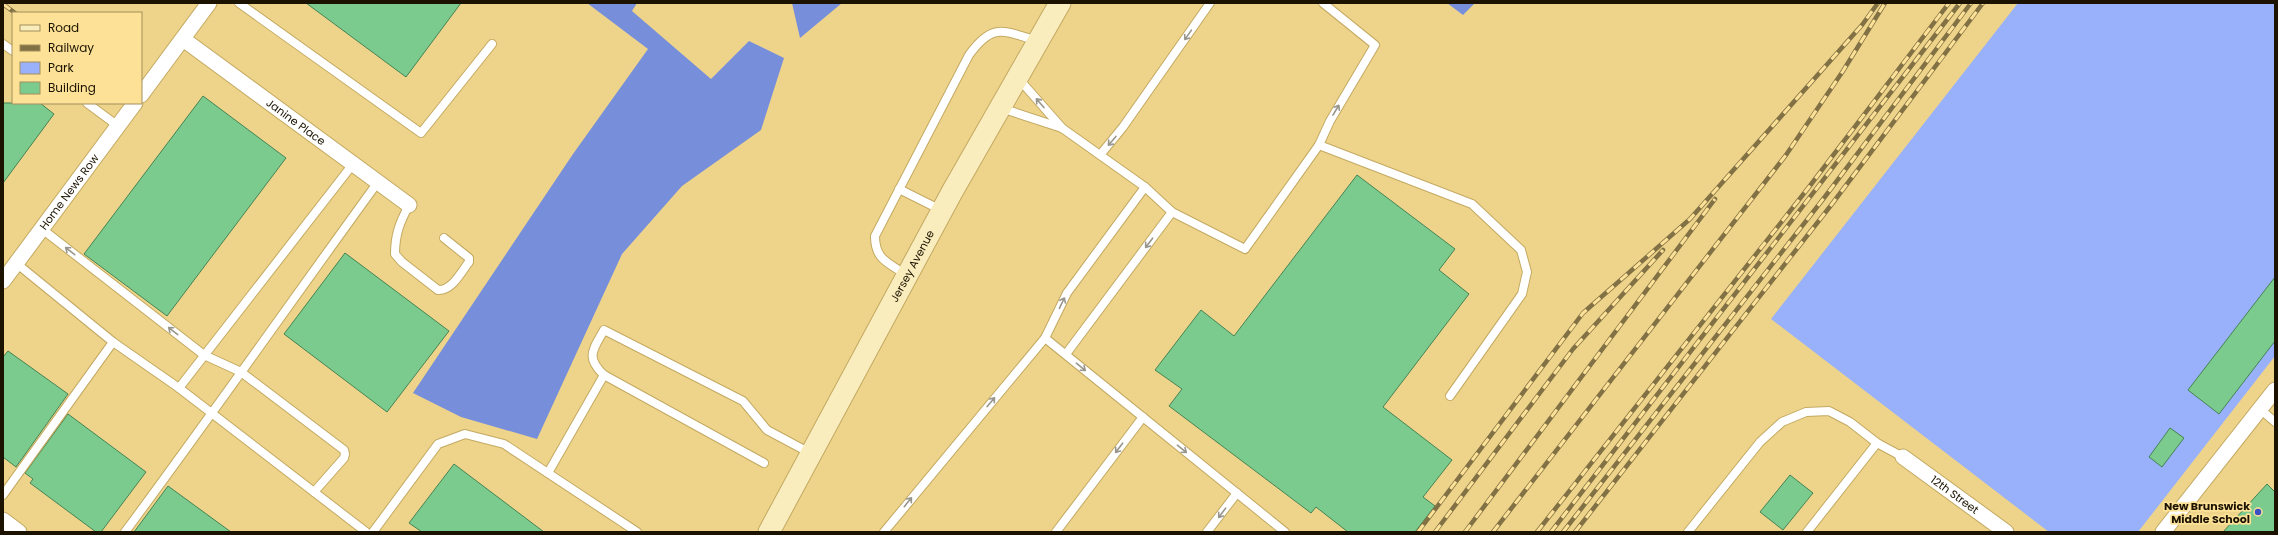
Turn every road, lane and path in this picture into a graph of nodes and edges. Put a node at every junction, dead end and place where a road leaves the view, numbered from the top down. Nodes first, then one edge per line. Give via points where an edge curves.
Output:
1 (210, 3) edge
2 (239, 3) edge
3 (1060, 3) edge
4 (1210, 3) edge
5 (1322, 3) edge
6 (183, 39) junction
7 (1038, 41) junction
8 (3, 44) edge
9 (492, 44) dead end
10 (12, 50) edge
11 (1018, 77) junction
12 (142, 94) edge
13 (88, 104) edge
14 (134, 104) edge
15 (1000, 107) junction
16 (118, 126) junction
17 (1062, 128) junction
18 (1319, 145) junction
19 (1100, 155) junction
20 (353, 164) junction
21 (378, 182) junction
22 (1145, 187) junction
23 (899, 189) junction
24 (409, 205) joint
25 (942, 210) junction
26 (1172, 212) junction
27 (42, 229) junction
28 (444, 238) dead end
29 (16, 263) junction
30 (907, 275) junction
31 (3, 281) edge
32 (1045, 338) junction
33 (113, 342) junction
34 (1066, 354) junction
35 (204, 355) junction
36 (241, 372) junction
37 (604, 375) junction
38 (179, 388) junction
39 (2275, 390) edge
40 (1450, 396) dead end
41 (2260, 409) junction
42 (212, 414) junction
43 (1143, 417) junction
44 (2275, 422) edge
45 (1877, 443) junction
46 (811, 454) junction
47 (1903, 457) joint
48 (764, 463) dead end
49 (548, 473) junction
50 (314, 492) junction
51 (1237, 493) junction
52 (3, 495) edge
53 (3, 520) edge
54 (19, 532) edge
55 (125, 532) edge
56 (366, 532) edge
57 (373, 532) edge
58 (637, 532) edge
59 (769, 532) edge
60 (884, 532) edge
61 (1056, 532) edge
62 (1208, 532) edge
63 (1284, 532) edge
64 (1688, 532) edge
65 (1807, 532) edge
66 (2006, 532) edge
67 (2163, 532) edge

1 - 6 street
2 - 9 lane via 421,133
3 - 7 street, Jersey Avenue
4 -> 19 lane via 1123,127
18 -> 5 lane via 1330,121 1375,45
6 - 12 street
6 - 20 street, Janine Place
7 - 11 street, Jersey Avenue
7 - 23 lane via 1006,32 996,32 981,38 969,55
8 - 10 lane
11 - 15 street, Jersey Avenue
17 -> 11 lane
13 - 16 lane
14 - 16 street, Home News Row
15 - 17 lane
15 - 25 street, Jersey Avenue
16 - 27 street, Home News Row
17 - 19 lane
18 - 26 lane via 1245,249
18 - 40 lane via 1472,204 1521,250 1527,272 1522,294
19 - 22 lane
20 - 21 street, Janine Place
20 - 35 lane
21 - 24 street, Janine Place
21 - 36 lane
22 - 26 lane
32 -> 22 lane via 1067,293
23 - 25 lane
23 - 30 lane via 875,236 875,249 881,257
24 - 28 lane via 395,237 395,254 438,290 444,290 469,262 469,258
25 - 30 street, Jersey Avenue
26 -> 34 lane
27 - 29 street, Home News Row
35 -> 27 lane
29 - 31 street, Home News Row
29 - 33 lane
30 - 46 street, Jersey Avenue
32 - 34 lane
60 -> 32 lane
33 - 38 lane
33 - 52 lane
34 -> 43 lane
35 - 36 lane
35 - 38 lane
36 - 42 lane
36 - 50 lane via 344,450 344,458
37 - 46 lane via 593,363 591,356 604,330 743,401 767,430
37 - 48 lane
37 - 49 lane
38 - 42 lane
39 - 41 street
41 - 44 lane
41 - 67 street
42 - 50 lane
42 - 55 lane
43 -> 51 lane
43 -> 61 lane
45 - 47 lane
45 - 64 lane via 1850,422 1829,411 1806,412 1782,422 1760,442
45 - 65 lane
46 - 59 street, Jersey Avenue
47 - 66 street, 12th Street
49 - 57 lane via 504,444 465,434 438,444
49 - 58 lane
50 - 56 lane
51 -> 62 lane
51 - 63 lane
53 - 54 street

